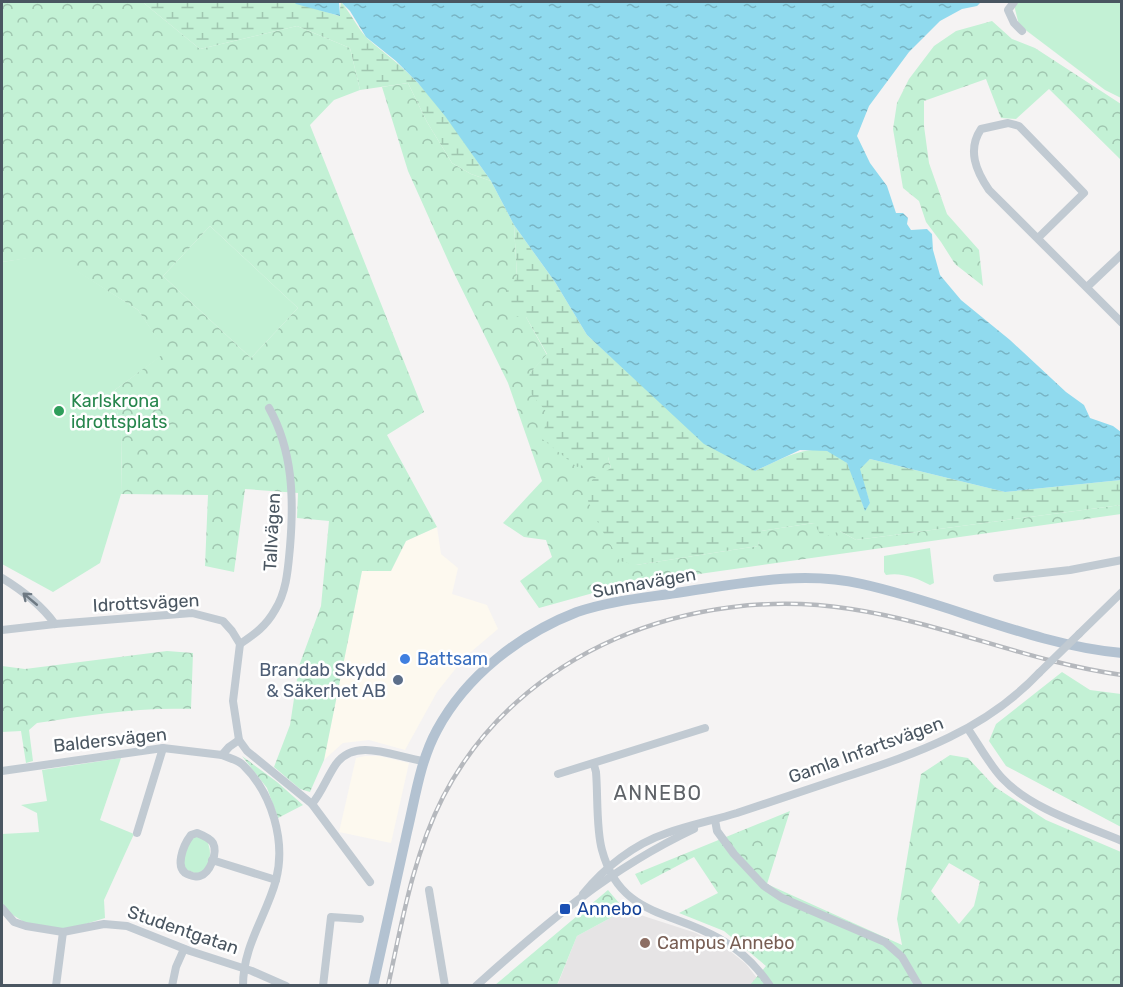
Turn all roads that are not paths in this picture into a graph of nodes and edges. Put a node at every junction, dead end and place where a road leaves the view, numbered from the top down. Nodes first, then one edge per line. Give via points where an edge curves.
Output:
1 (1014, 2) edge
2 (1022, 31) dead end
3 (1038, 238) junction
4 (1122, 254) edge
5 (1087, 287) junction
6 (1122, 323) edge
7 (269, 408) dead end
8 (1122, 560) edge
9 (2, 578) edge
10 (998, 578) dead end
11 (1122, 592) edge
12 (55, 624) junction
13 (2, 630) edge
14 (240, 644) junction
15 (1122, 653) edge
16 (705, 728) dead end
17 (968, 729) junction
18 (238, 740) junction
19 (163, 748) junction
20 (222, 755) junction
21 (424, 761) junction
22 (594, 765) junction
23 (2, 771) edge
24 (558, 774) dead end
25 (312, 804) junction
26 (715, 820) junction
27 (136, 833) dead end
28 (1122, 841) edge
29 (212, 860) junction
30 (611, 871) junction
31 (276, 880) junction
32 (370, 882) dead end
33 (429, 890) dead end
34 (2, 908) edge
35 (360, 919) dead end
36 (63, 932) junction
37 (184, 949) junction
38 (243, 968) junction
39 (56, 986) edge
40 (172, 986) edge
41 (243, 986) edge
42 (286, 986) edge
43 (323, 986) edge
44 (373, 986) edge
45 (445, 986) edge
46 (476, 986) edge
47 (770, 986) edge
48 (919, 986) edge

1 - 2 street via 1008,10
3 - 3 street via 979,176 973,148 981,129 1008,123 1019,126 1084,193
3 - 5 street
4 - 5 street
5 - 6 street
7 - 14 street, Tallvägen via 278,423 290,471 293,500 288,568 276,608 261,631
8 - 10 street
12 -> 9 street
11 - 17 street, Gamla Infartsvägen, bridge via 1000,709
12 - 13 street, Idrottsvägen
12 - 14 street, Idrottsvägen via 192,613 223,621
14 - 18 street via 233,701
15 - 21 main road, Sunnavägen via 1060,642 896,592 848,582 769,580 648,597 579,612 533,633 509,650 449,709
16 - 22 street
17 - 26 street, Gamla Infartsvägen via 899,759
17 - 28 street via 1003,779 1021,794
18 - 20 street
18 - 25 street
19 - 20 street, Baldersvägen
19 - 23 street, Baldersvägen
19 - 27 street
20 - 31 street via 241,764 268,798 279,854
21 - 25 street via 383,752 351,752 335,766
21 - 44 main road, Sunnavägen
22 - 24 street
22 - 30 street via 601,847
25 - 32 street
26 - 30 street, Gamla Infartsvägen
26 - 48 street via 717,831 728,846 764,886 782,898 885,942 902,957
29 - 29 street via 213,843 203,836 191,835 180,860 186,874 199,876
29 - 31 street
30 - 46 street, Gamla Infartsvägen
30 - 47 street via 638,904 734,947
31 - 38 street
33 - 45 street
34 - 36 street, Studentgatan via 14,922
35 - 43 street via 330,918
36 - 37 street, Studentgatan via 115,923
36 - 39 street
37 - 38 street, Studentgatan
37 - 40 street
38 - 41 street
38 - 42 street, Studentgatan

